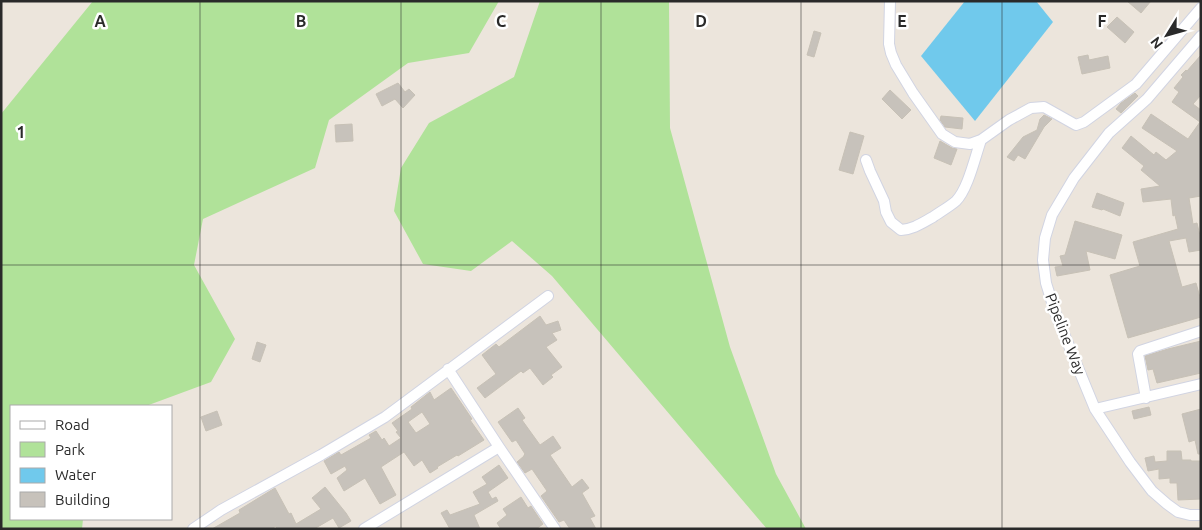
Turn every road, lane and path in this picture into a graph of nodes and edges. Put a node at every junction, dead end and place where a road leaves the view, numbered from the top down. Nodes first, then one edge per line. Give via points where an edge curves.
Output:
1 (890, 1) edge
2 (1201, 8) edge
3 (1201, 36) edge
4 (981, 140) junction
5 (866, 160) dead end
6 (548, 296) dead end
7 (1201, 331) edge
8 (448, 369) junction
9 (1201, 384) edge
10 (1146, 398) junction
11 (1095, 409) junction
12 (499, 447) junction
13 (1201, 515) edge
14 (193, 529) edge
15 (364, 529) edge
16 (555, 529) edge

1 - 4 street via 890,48 896,65 913,92 942,134 955,142 970,144
2 - 4 street via 1136,84 1084,122 1076,125 1044,107 1030,108
3 - 11 street, Pipeline Way via 1147,99 1109,133 1074,178 1052,215 1045,238 1046,283
4 - 5 street via 956,202 911,229 901,230 891,222
6 - 8 street
7 - 10 street via 1140,351
8 - 12 street
8 - 14 street via 385,417
9 - 10 street
10 - 11 street
11 - 13 street, Pipeline Way via 1152,491 1178,512
12 - 15 street
12 - 16 street

